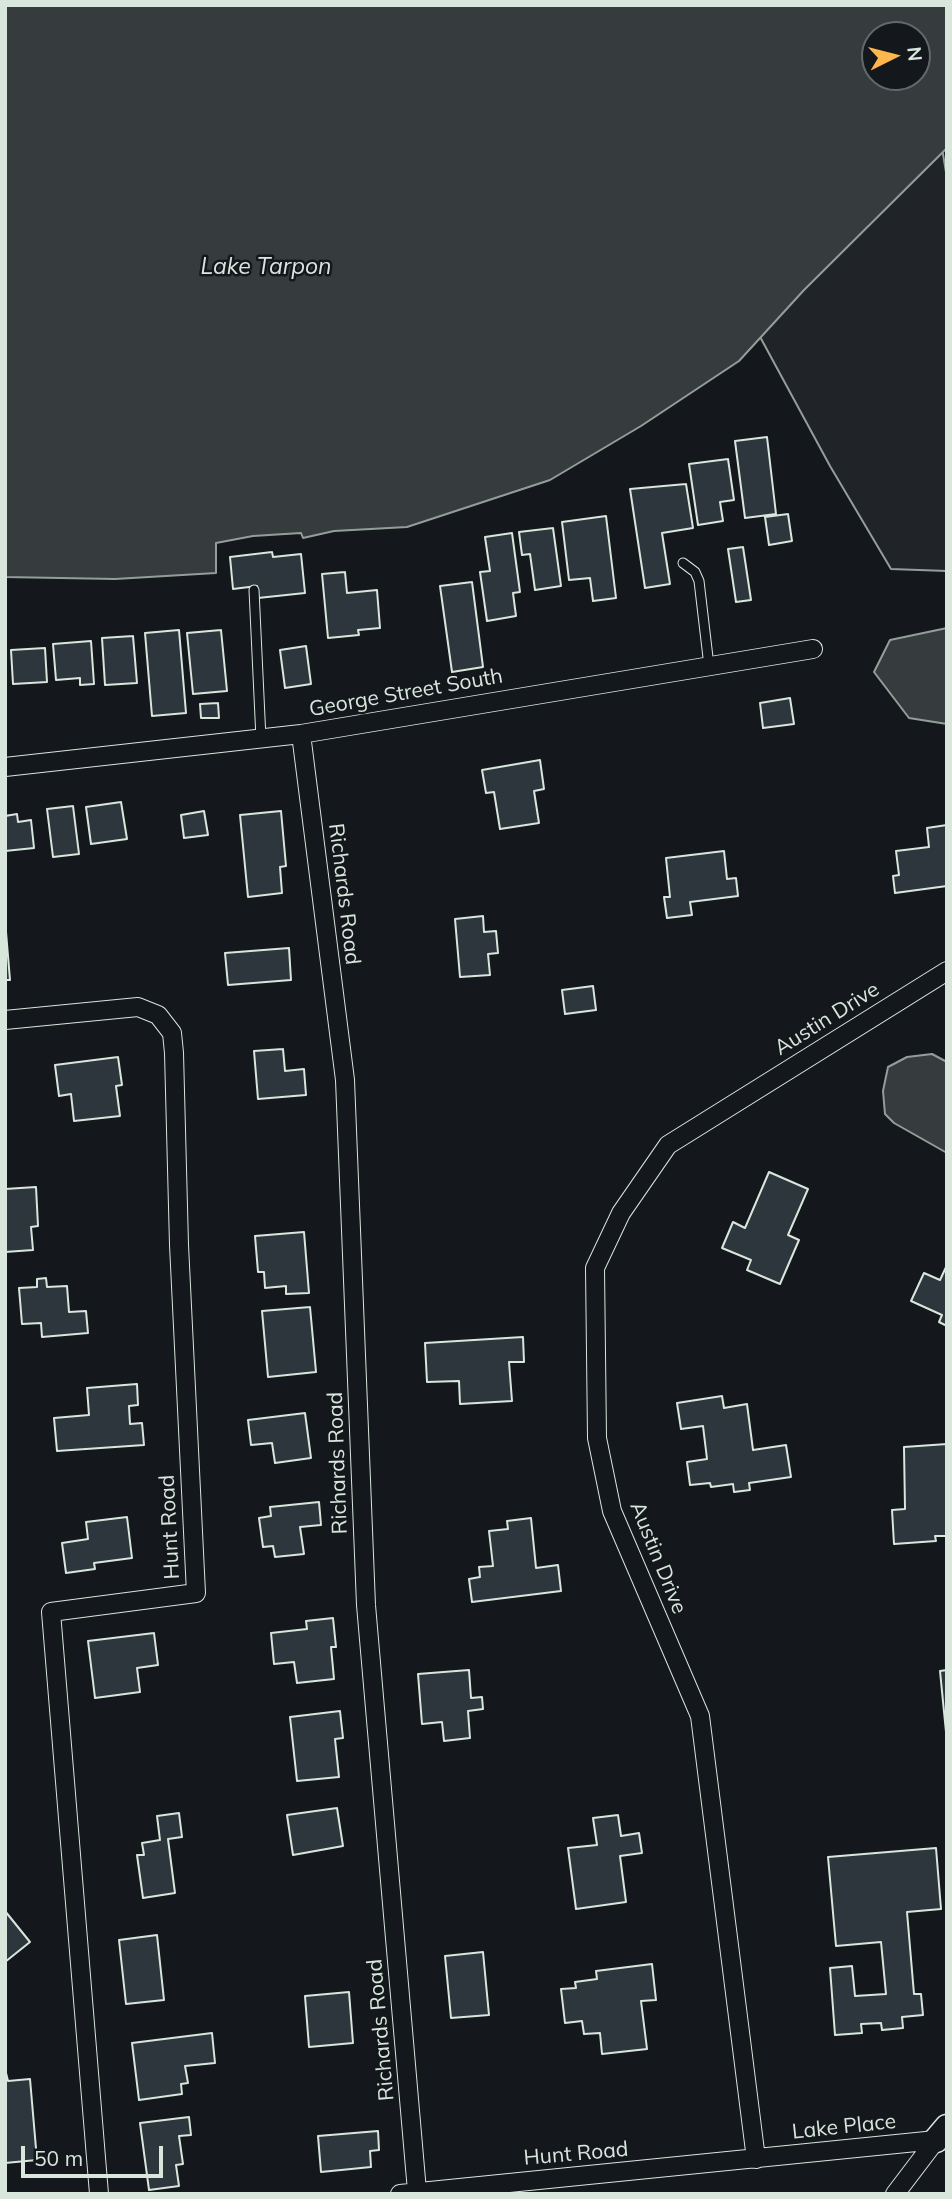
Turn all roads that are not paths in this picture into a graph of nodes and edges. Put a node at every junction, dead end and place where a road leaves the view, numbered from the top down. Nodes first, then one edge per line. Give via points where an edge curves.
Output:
1 (683, 563) dead end
2 (254, 590) dead end
3 (813, 649) dead end
4 (709, 666) junction
5 (301, 734) junction
6 (261, 739) junction
7 (5, 767) edge
8 (947, 971) edge
9 (5, 1020) edge
10 (941, 2134) edge
11 (756, 2160) junction
12 (475, 2190) edge
13 (408, 2192) edge
14 (99, 2194) edge
15 (895, 2194) edge

1 - 4 lane via 699,581
2 - 6 lane
3 - 4 street, George Street South
4 - 5 street, George Street South
5 - 6 street, George Street South
5 - 13 street, Richards Road via 345,1080 366,1605
6 - 7 street, George Street South
8 - 11 street, Austin Drive via 668,1146 621,1213 595,1268 597,1438 612,1511 700,1716
9 - 14 street, Hunt Road via 138,1007 158,1015 172,1033 174,1053 196,1593 51,1612
10 - 11 street, Lake Place
10 - 15 street
11 - 12 street, Hunt Road
12 - 13 street, Hunt Road

